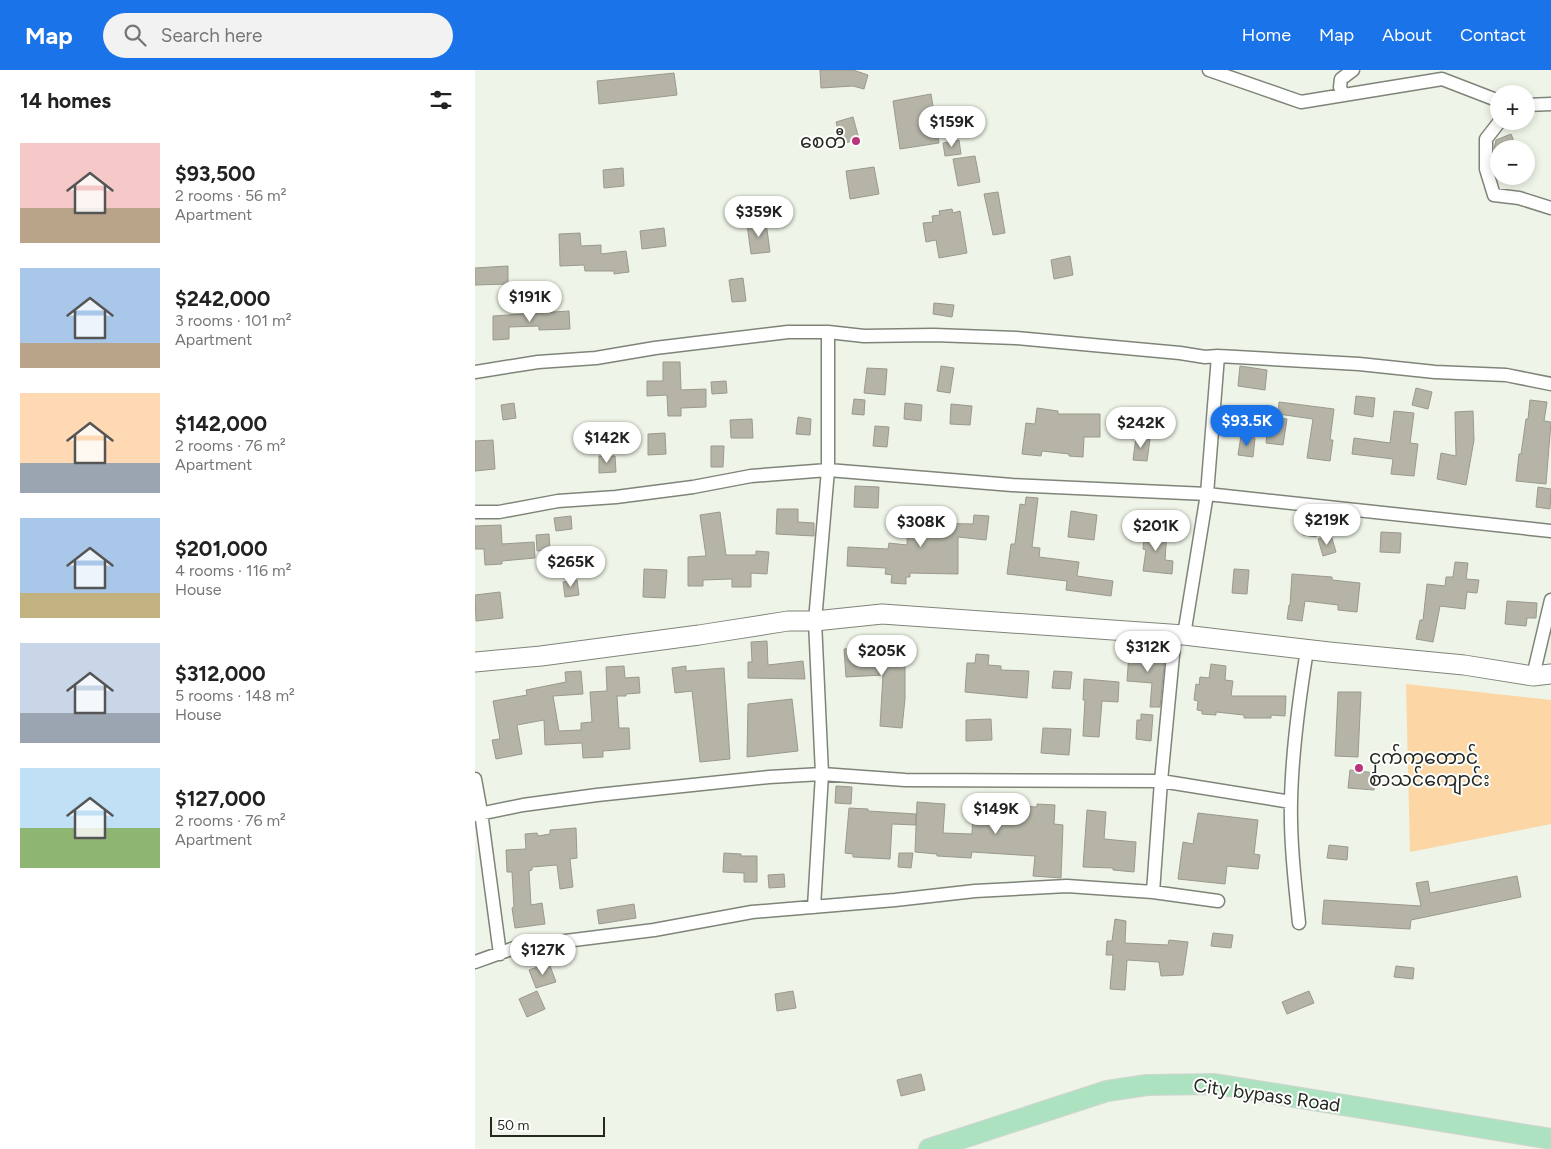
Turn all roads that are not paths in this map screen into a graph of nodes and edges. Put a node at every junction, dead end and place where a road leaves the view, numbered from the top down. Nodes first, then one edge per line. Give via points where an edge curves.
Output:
1 (1209, 70) edge
2 (1353, 70) edge
3 (1443, 75) edge
4 (1343, 95) junction
5 (1490, 97) edge
6 (1551, 104) edge
7 (1535, 105) edge
8 (1493, 130) edge
9 (1551, 208) edge
10 (828, 332) junction
11 (1218, 356) junction
12 (475, 372) edge
13 (1551, 384) edge
14 (828, 470) junction
15 (1207, 494) junction
16 (475, 512) edge
17 (1551, 531) edge
18 (1551, 600) edge
19 (815, 620) junction
20 (1179, 634) junction
21 (1307, 650) junction
22 (475, 662) edge
23 (1542, 675) edge
24 (822, 774) junction
25 (475, 780) edge
26 (1161, 781) junction
27 (1291, 802) junction
28 (478, 814) edge
29 (1153, 892) junction
30 (1218, 901) dead end
31 (813, 907) junction
32 (1299, 923) dead end
33 (500, 954) junction
34 (475, 962) edge
35 (1551, 1139) edge
36 (929, 1149) edge

1 - 4 street via 1301,102
2 - 4 street via 1341,79
3 - 4 street
3 - 5 street
6 - 7 street
8 - 9 street via 1486,139 1486,169 1494,195 1519,198
10 - 11 street via 864,336 1016,338
10 - 12 street via 788,332
10 - 14 street
11 - 13 street via 1506,375
11 - 15 street
14 - 15 street via 1012,485
14 - 16 street via 751,476 616,497 558,501 499,512
14 - 19 street
15 - 17 street
15 - 20 street
18 - 23 street
19 - 20 main road via 882,614
19 - 22 main road
19 - 24 street
20 - 21 main road
20 - 26 street
21 - 23 main road
21 - 27 street via 1296,721
24 - 26 street via 905,780
24 - 28 street via 597,795
24 - 31 street
25 - 28 street
26 - 27 street
26 - 29 street
27 - 32 street
28 - 33 street
29 - 30 street
29 - 31 street via 1067,886 975,890
31 - 33 street via 752,912 654,930 517,947
33 - 34 street
35 - 36 main road, City bypass Road via 1215,1084 1147,1084 1099,1094

